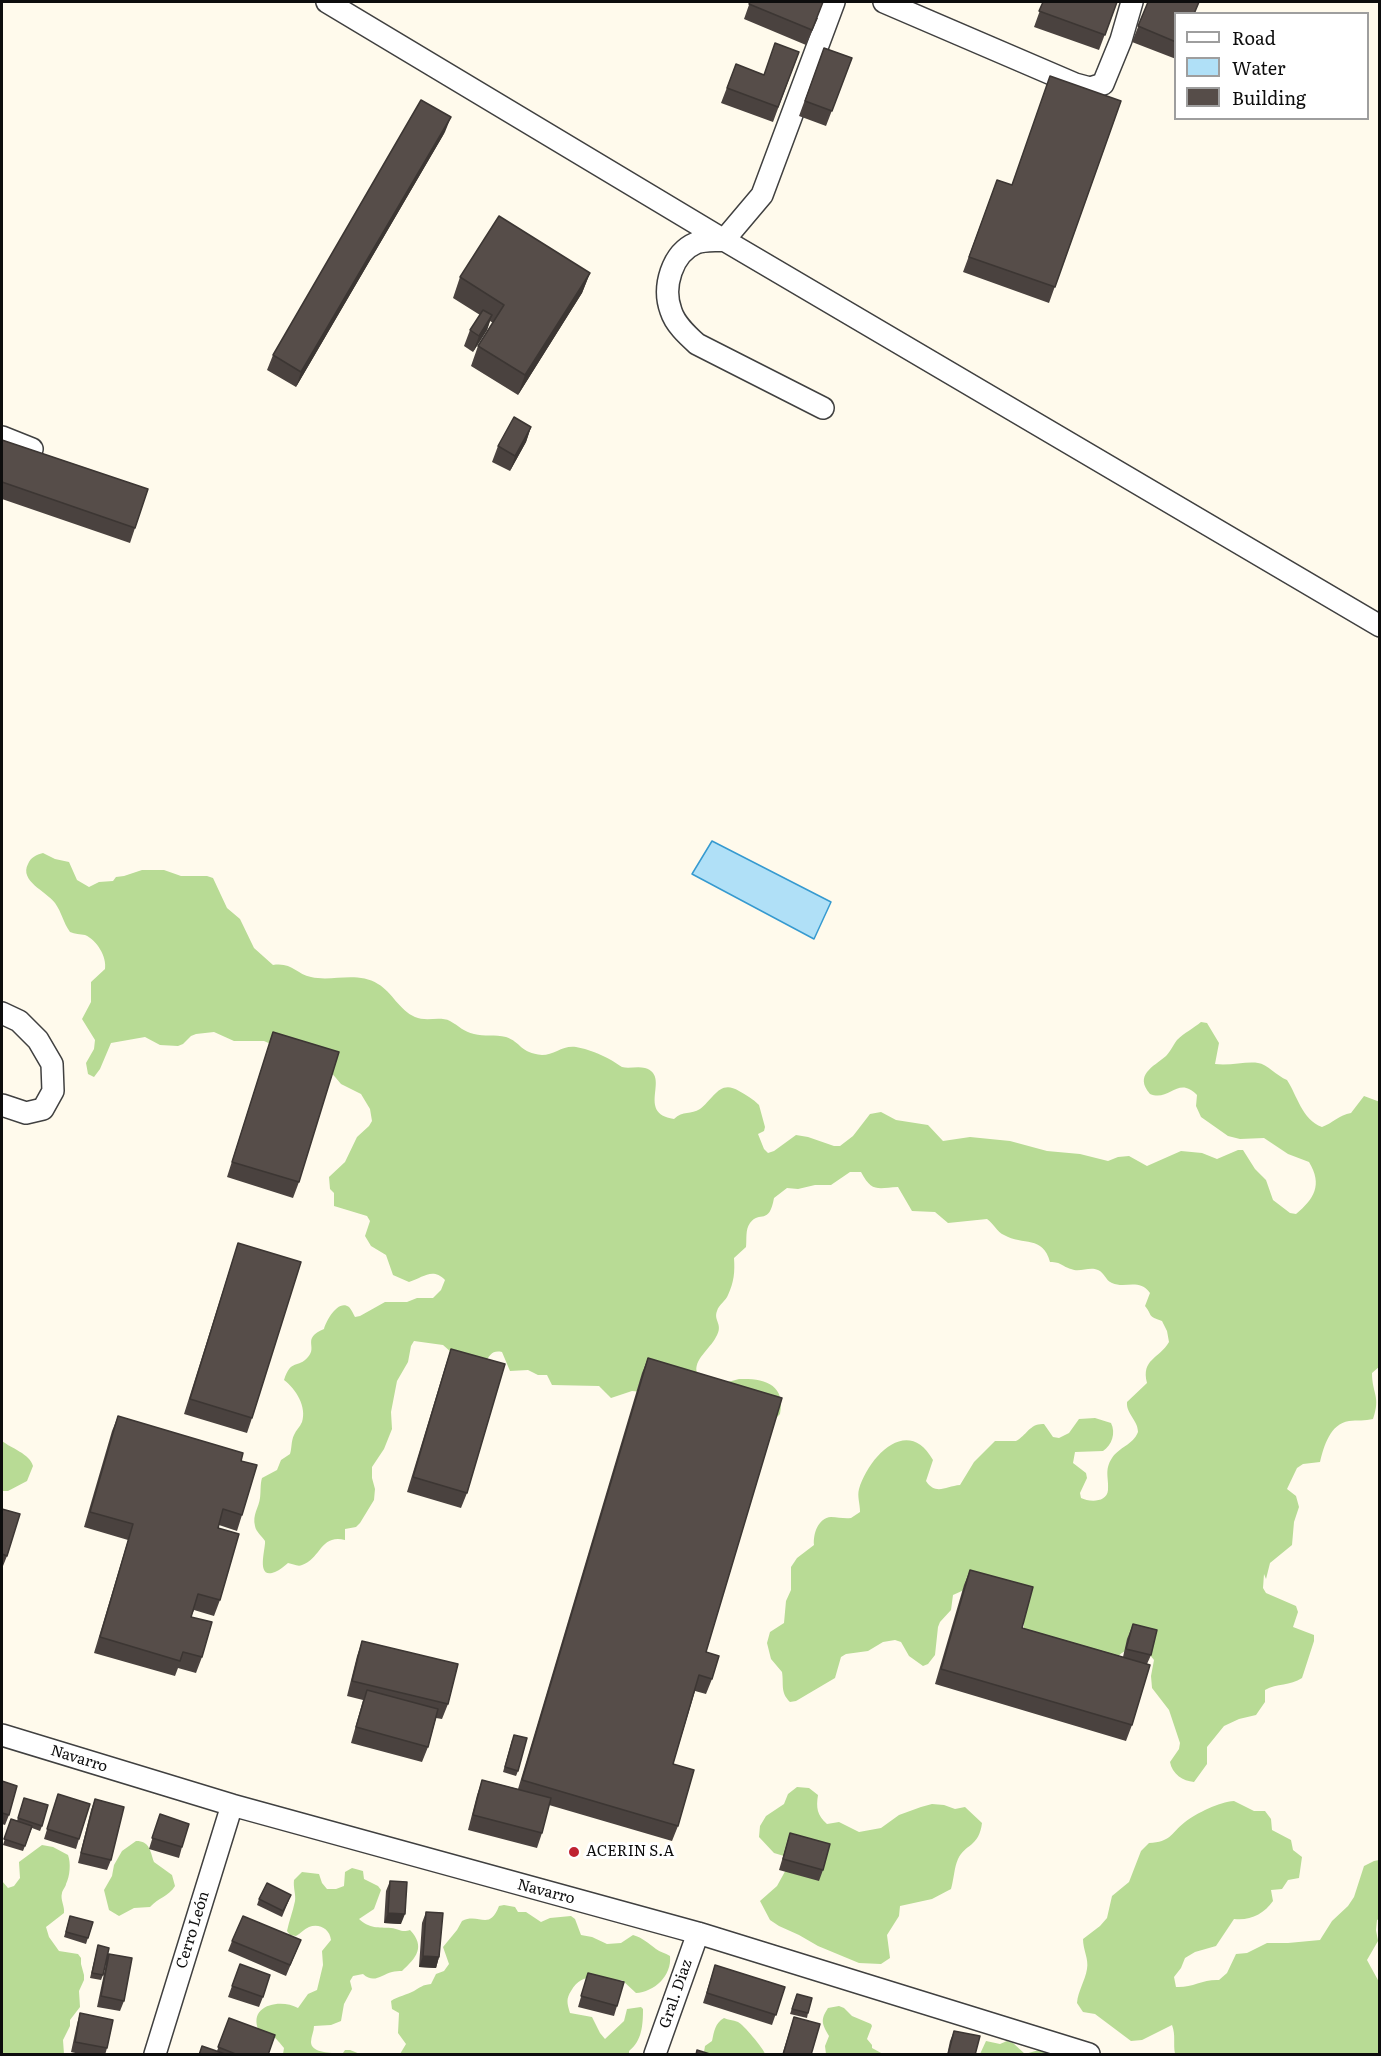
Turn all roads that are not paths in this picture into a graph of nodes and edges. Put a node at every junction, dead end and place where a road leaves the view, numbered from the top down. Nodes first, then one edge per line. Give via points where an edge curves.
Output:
1 (327, 2) edge
2 (834, 2) edge
3 (884, 2) edge
4 (1132, 2) edge
5 (724, 240) junction
6 (824, 408) dead end
7 (2, 437) edge
8 (32, 449) edge
9 (1380, 626) edge
10 (2, 1013) edge
11 (2, 1105) edge
12 (2, 1735) edge
13 (232, 1806) junction
14 (698, 1933) junction
15 (154, 2055) edge
16 (655, 2055) edge
17 (1089, 2055) edge

1 - 5 street
2 - 5 street via 762,195
3 - 4 street via 1090,88 1103,84
5 - 6 street via 698,242 681,252 669,283 671,311 678,324 697,344
5 - 9 street
7 - 8 street
10 - 11 street via 19,1021 38,1040 52,1064 53,1091 43,1109 26,1113
12 - 13 street, Navarro
13 - 14 street, Navarro
13 - 15 street, Cerro León
14 - 16 street, Gral. Diaz
14 - 17 street, Navarro

